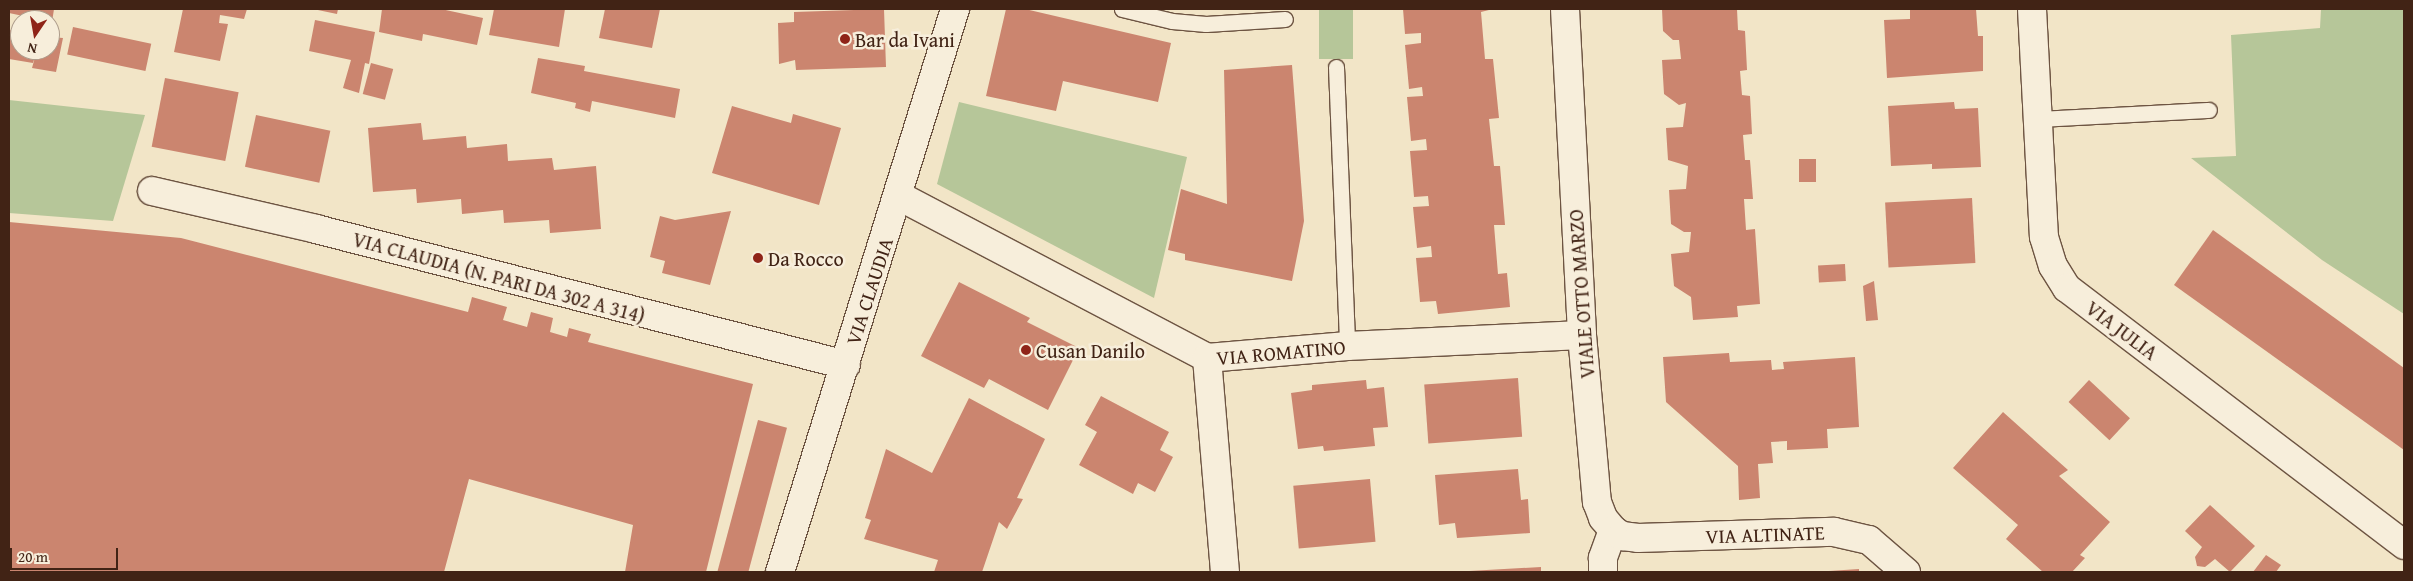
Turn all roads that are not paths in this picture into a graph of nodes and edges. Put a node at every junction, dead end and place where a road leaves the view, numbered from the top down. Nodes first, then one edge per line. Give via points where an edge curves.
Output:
1 (954, 9) edge
2 (1122, 9) edge
3 (1565, 9) edge
4 (2032, 9) edge
5 (1285, 19) dead end
6 (1336, 67) dead end
7 (2209, 110) dead end
8 (2037, 119) junction
9 (152, 191) dead end
10 (899, 196) junction
11 (1582, 335) junction
12 (1347, 346) junction
13 (1207, 358) junction
14 (846, 365) junction
15 (1613, 530) junction
16 (2404, 545) edge
17 (780, 572) edge
18 (1225, 572) edge
19 (1604, 572) edge
20 (1906, 572) edge

1 - 10 street, VIA CLAUDIA
2 - 5 lane via 1172,21 1206,24
3 - 11 street, VIALE OTTO MARZO
4 - 8 street, VIA JULIA
6 - 12 lane
7 - 8 lane
8 - 16 street, VIA JULIA via 2044,237 2053,266 2067,288
9 - 14 street, VIA CLAUDIA (N. PARI DA 302 A 314) via 316,229
10 - 13 street, VIA ROMATINO
10 - 14 street, VIA CLAUDIA
11 - 12 street, VIA ROMATINO
11 - 15 street, VIALE OTTO MARZO via 1597,502 1603,518
12 - 13 street, VIA ROMATINO
13 - 18 street
14 - 17 street, VIA CLAUDIA
15 - 19 street via 1603,558
15 - 20 street, VIA ALTINATE via 1622,536 1638,538 1841,533 1869,540

